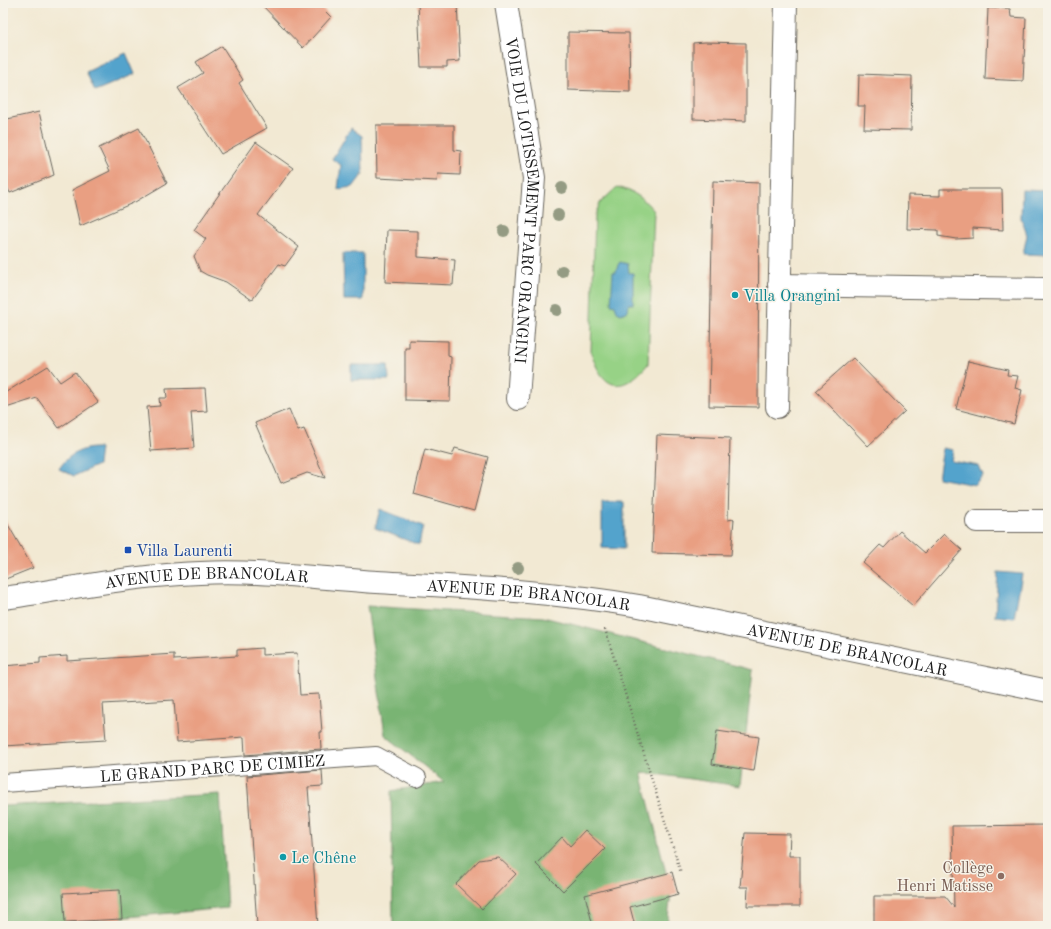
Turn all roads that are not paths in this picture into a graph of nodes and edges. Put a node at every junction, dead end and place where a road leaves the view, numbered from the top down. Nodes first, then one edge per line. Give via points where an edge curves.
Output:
1 (506, 3) edge
2 (786, 3) edge
3 (779, 285) junction
4 (1048, 289) edge
5 (518, 399) dead end
6 (776, 407) dead end
7 (977, 521) dead end
8 (1048, 521) edge
9 (3, 598) edge
10 (1048, 690) edge
11 (416, 778) dead end
12 (3, 782) edge

1 - 5 street, VOIE DU LOTISSEMENT PARC ORANGINI via 534,178
2 - 3 street
3 - 4 street
3 - 6 street
7 - 8 street
9 - 10 street, AVENUE DE BRANCOLAR via 162,575 248,572 596,598
11 - 12 lane, LE GRAND PARC DE CIMIEZ via 376,756

